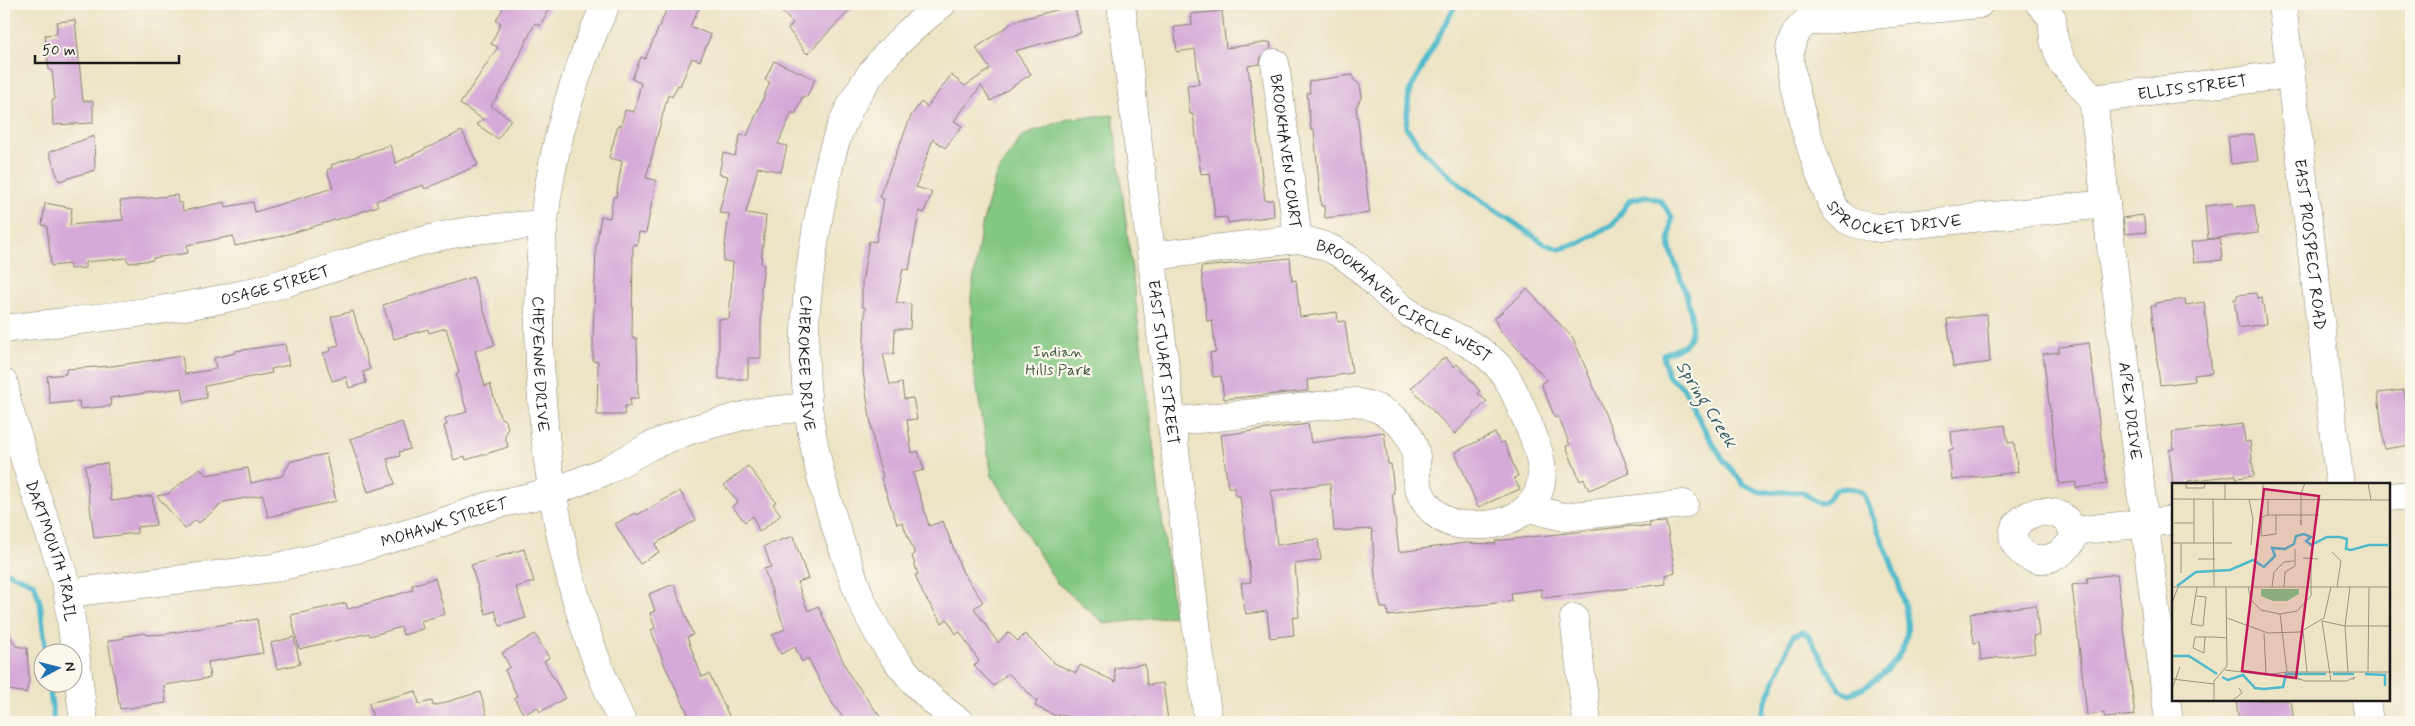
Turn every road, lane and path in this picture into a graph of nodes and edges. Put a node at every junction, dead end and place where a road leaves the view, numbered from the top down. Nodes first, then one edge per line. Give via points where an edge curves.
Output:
1 (606, 4) edge
2 (942, 4) edge
3 (1121, 4) edge
4 (1979, 4) edge
5 (2040, 4) edge
6 (2282, 4) edge
7 (1275, 63) dead end
8 (2291, 74) junction
9 (2093, 99) junction
10 (2106, 204) junction
11 (543, 224) junction
12 (1298, 239) junction
13 (1152, 256) junction
14 (4, 329) edge
15 (4, 383) edge
16 (808, 407) junction
17 (1171, 422) junction
18 (2340, 483) edge
19 (552, 492) junction
20 (2411, 495) edge
21 (2390, 497) edge
22 (1684, 504) dead end
23 (1528, 508) junction
24 (2172, 520) edge
25 (2145, 524) junction
26 (2074, 531) dead end
27 (68, 593) junction
28 (1574, 618) dead end
29 (2366, 701) edge
30 (84, 722) edge
31 (622, 722) edge
32 (960, 722) edge
33 (1208, 722) edge
34 (1584, 722) edge
35 (2169, 722) edge
36 (2369, 722) edge

1 - 11 street, CHEYENNE DRIVE via 575,79 557,142
2 - 16 street, CHEROKEE DRIVE via 913,26 877,64 856,96 831,153 808,274 804,363
3 - 13 street, EAST STUART STREET
4 - 10 street, SPROCKET DRIVE via 1806,22 1794,32 1789,52 1794,92 1828,195 1838,212 1857,226 1880,228
5 - 9 street via 2052,18 2054,40 2061,61
6 - 8 street, EAST PROSPECT ROAD
7 - 12 street, BROOKHAVEN COURT
8 - 9 street, ELLIS STREET
8 - 18 street, EAST PROSPECT ROAD
9 - 10 street, APEX DRIVE
10 - 25 street, APEX DRIVE
11 - 14 street, OSAGE STREET via 479,229 430,239 296,281 221,299 146,312
11 - 19 street, CHEYENNE DRIVE via 538,336
12 - 13 street, BROOKHAVEN CIRCLE WEST
12 - 23 street, BROOKHAVEN CIRCLE WEST via 1336,251 1352,261 1390,299 1410,313 1495,362 1516,395 1540,462 1540,492
13 - 17 street, EAST STUART STREET
15 - 27 street, DARTMOUTH TRAIL via 8,406
16 - 19 street, MOHAWK STREET via 758,412 690,430 650,446 606,471
16 - 32 street, CHEROKEE DRIVE via 814,451 826,499 861,598 896,659 921,688
17 - 23 street via 1347,402 1374,406 1390,414 1410,439 1416,456 1417,485 1424,501 1445,520 1462,525 1496,525 1513,519
17 - 33 street, EAST STUART STREET
19 - 27 street, MOHAWK STREET via 489,506 356,549 273,568
19 - 31 street, CHEYENNE DRIVE via 562,549 578,607 597,664
20 - 21 street
22 - 23 street via 1564,517
24 - 25 street
25 - 26 street
25 - 35 street, APEX DRIVE
27 - 30 street, DARTMOUTH TRAIL
28 - 34 street
29 - 36 street

